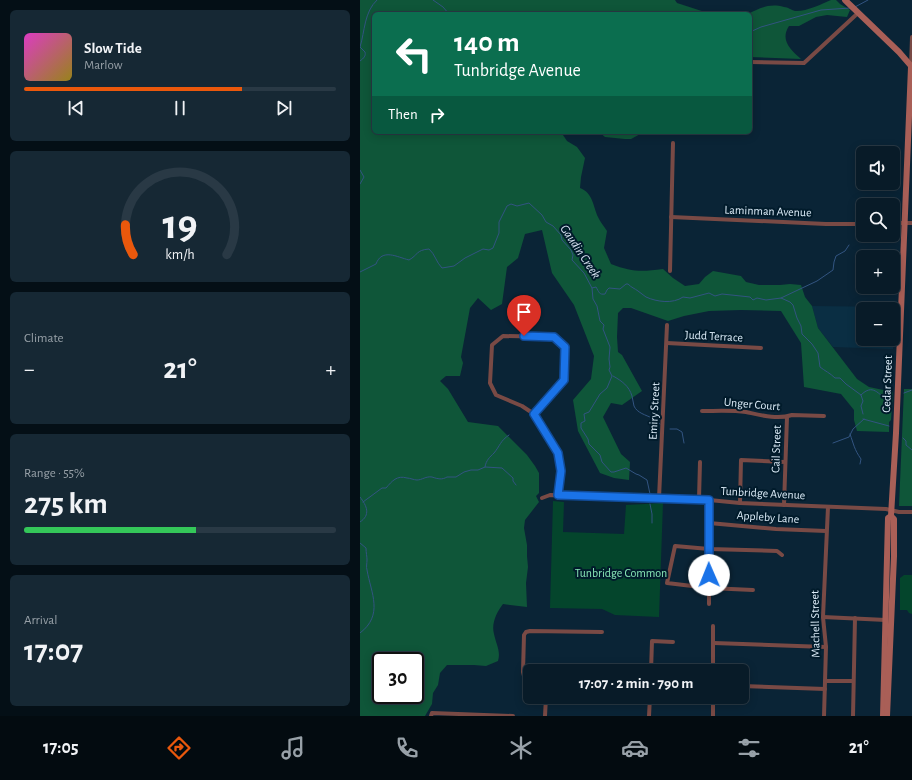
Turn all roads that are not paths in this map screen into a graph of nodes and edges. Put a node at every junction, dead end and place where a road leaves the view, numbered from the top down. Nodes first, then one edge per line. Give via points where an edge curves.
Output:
1 (845, 0) edge
2 (858, 13) junction
3 (912, 37) edge
4 (752, 62) edge
5 (911, 67) edge
6 (673, 143) dead end
7 (671, 217) junction
8 (900, 223) edge
9 (905, 223) junction
10 (912, 223) edge
11 (856, 224) edge
12 (670, 271) dead end
13 (667, 325) dead end
14 (667, 343) junction
15 (761, 348) dead end
16 (702, 410) dead end
17 (534, 414) junction
18 (824, 416) dead end
19 (787, 417) junction
20 (700, 462) dead end
21 (785, 462) junction
22 (558, 495) junction
23 (542, 498) dead end
24 (659, 498) junction
25 (699, 499) junction
26 (709, 500) junction
27 (740, 503) junction
28 (784, 505) junction
29 (828, 507) junction
30 (912, 512) edge
31 (892, 513) junction
32 (709, 523) junction
33 (826, 531) junction
34 (709, 550) junction
35 (782, 554) dead end
36 (709, 588) junction
37 (753, 590) dead end
38 (709, 604) dead end
39 (823, 617) junction
40 (855, 618) junction
41 (886, 620) junction
42 (713, 626) dead end
43 (602, 632) dead end
44 (673, 642) dead end
45 (714, 643) junction
46 (826, 647) junction
47 (523, 664) edge
48 (651, 664) edge
49 (713, 664) edge
50 (825, 681) junction
51 (853, 681) junction
52 (749, 686) edge
53 (825, 689) junction
54 (546, 704) edge
55 (650, 704) edge
56 (713, 704) edge
57 (431, 714) edge
58 (481, 715) edge
59 (513, 716) edge
60 (545, 716) edge
61 (650, 716) edge
62 (713, 716) edge
63 (824, 716) edge
64 (853, 716) edge
65 (883, 716) edge
66 (887, 716) edge

1 - 2 main road
2 - 4 street via 804,63
2 - 5 main road
3 - 5 street, Cedar Street
5 - 9 main road, Cedar Street
6 - 7 street
7 - 11 street, Laminman Avenue
7 - 12 street
8 - 9 street
9 - 10 street
9 - 31 main road, Cedar Street
13 - 14 street, Emiry Street
14 - 15 street, Judd Terrace
14 - 24 street, Emiry Street
16 - 19 street, Unger Court
17 - 17 street via 564,380 565,347 554,337 503,336 492,345 490,383 496,395
17 - 22 street via 558,453 561,471
18 - 19 street, Unger Court
19 - 21 street, Cail Street
20 - 25 street
21 - 27 street via 741,460
21 - 28 street, Cail Street
22 - 23 street, Tunbridge Avenue
22 - 24 street, Tunbridge Avenue
24 - 25 street, Tunbridge Avenue
25 - 26 street, Tunbridge Avenue
26 - 27 street, Tunbridge Avenue
26 - 32 street
27 - 28 street, Tunbridge Avenue
28 - 29 street, Tunbridge Avenue
29 - 31 street, Tunbridge Avenue via 886,509
29 - 33 street, Machell Street
30 - 31 street, Tunbridge Avenue
31 - 41 main road, Cedar Street via 888,518
31 - 66 main road, Cedar Street via 894,556
32 - 33 street, Appleby Lane
32 - 34 street
33 - 39 street, Machell Street
34 - 35 street via 777,551
34 - 36 street
34 - 36 street via 675,546 667,583
36 - 37 street
36 - 38 street
39 - 40 street
39 - 46 street, Machell Street
40 - 41 street
40 - 51 street
41 - 65 main road, Cedar Street
42 - 45 street
43 - 47 street via 526,632
44 - 48 street via 652,641
45 - 46 street
45 - 49 street
46 - 50 street, Machell Street
50 - 51 street
50 - 53 street, Machell Street
51 - 64 street
52 - 53 street
53 - 63 street, Machell Street
54 - 60 street
55 - 61 street
56 - 62 street
57 - 58 street
58 - 59 street

